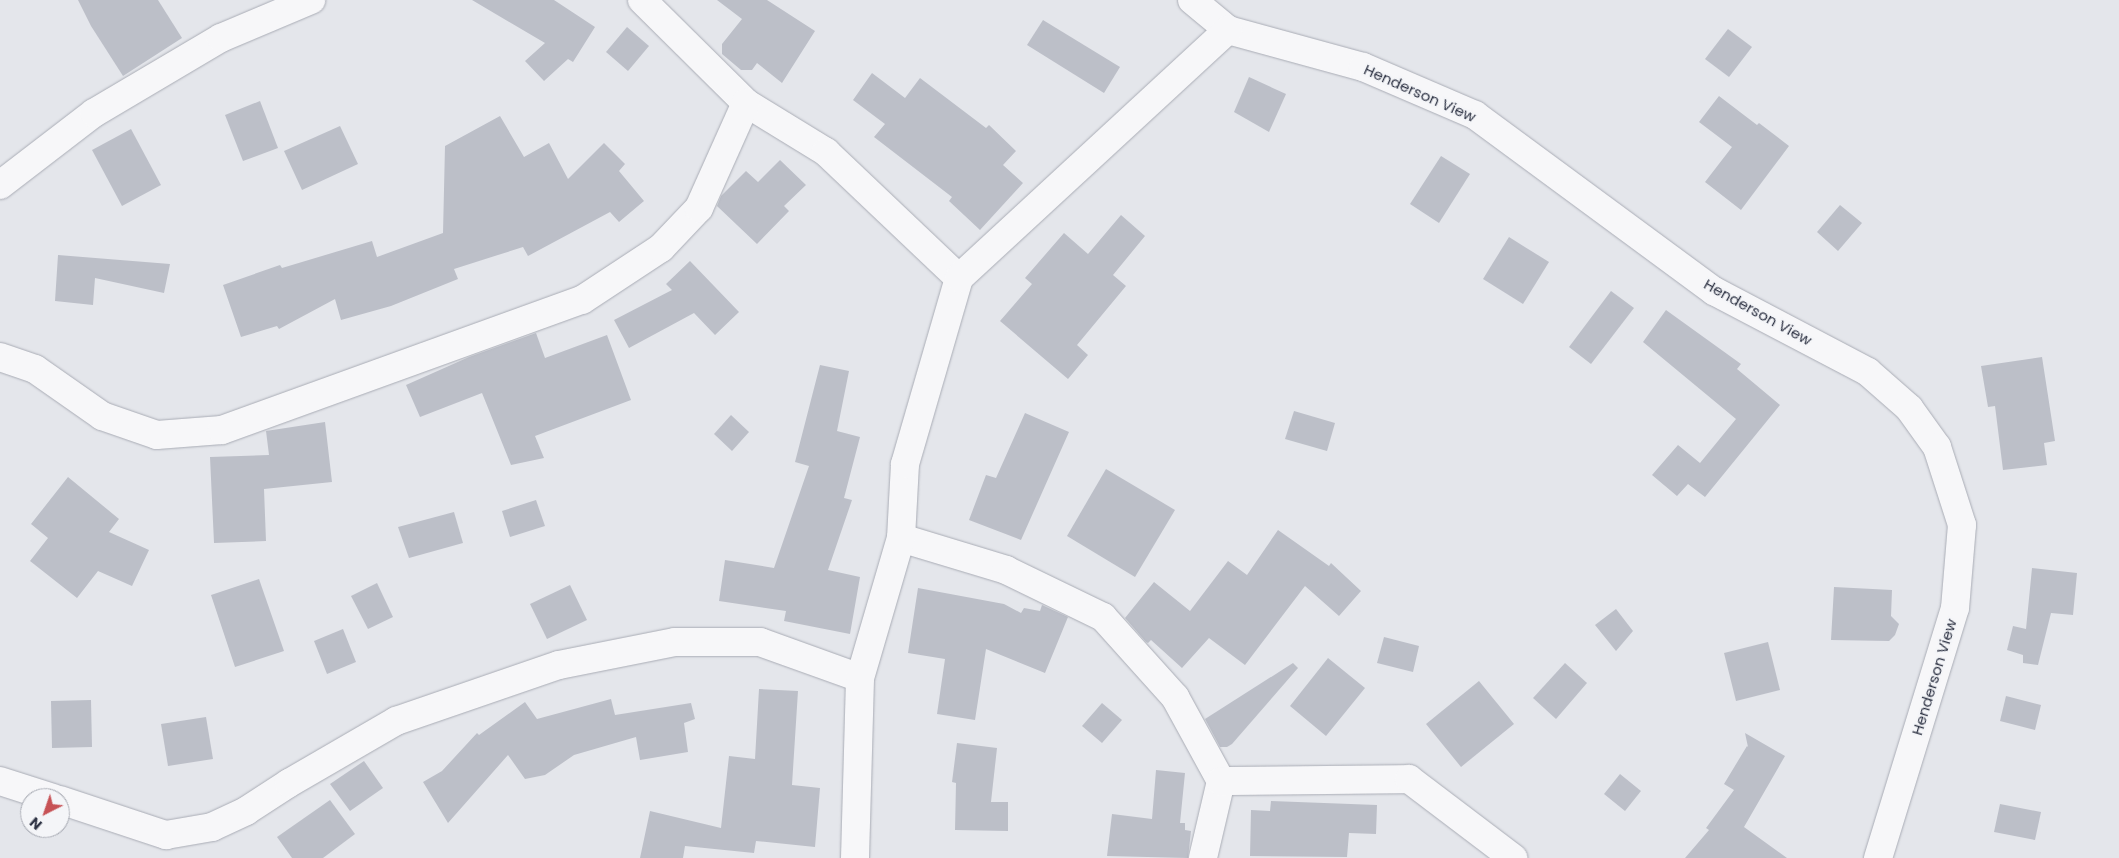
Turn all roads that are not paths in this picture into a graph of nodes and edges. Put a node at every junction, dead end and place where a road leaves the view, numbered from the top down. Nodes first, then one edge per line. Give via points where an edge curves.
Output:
1 (310, 0) edge
2 (642, 0) edge
3 (1192, 0) edge
4 (1228, 30) junction
5 (746, 103) junction
6 (0, 185) edge
7 (959, 278) junction
8 (0, 357) edge
9 (901, 538) junction
10 (860, 678) junction
11 (0, 781) edge
12 (1221, 781) junction
13 (22, 788) edge
14 (70, 803) edge
15 (855, 858) edge
16 (1203, 858) edge
17 (1513, 858) edge
18 (1878, 858) edge

1 - 6 street via 221,38 94,113
2 - 5 street
3 - 4 street, Henderson View
4 - 7 street
4 - 18 street, Henderson View via 1364,67 1475,115 1714,291 1868,372 1909,408 1938,447 1962,525 1955,608
5 - 7 street via 826,152
5 - 8 street via 699,208 661,248 582,300 222,430 158,435 102,416 35,369
7 - 9 street via 905,464
9 - 10 street
9 - 12 street via 1006,570 1103,617 1175,697
10 - 14 street via 760,642 676,642 559,665 396,721 212,828 166,835
10 - 15 street
11 - 13 street
12 - 16 street
12 - 17 street via 1409,779

